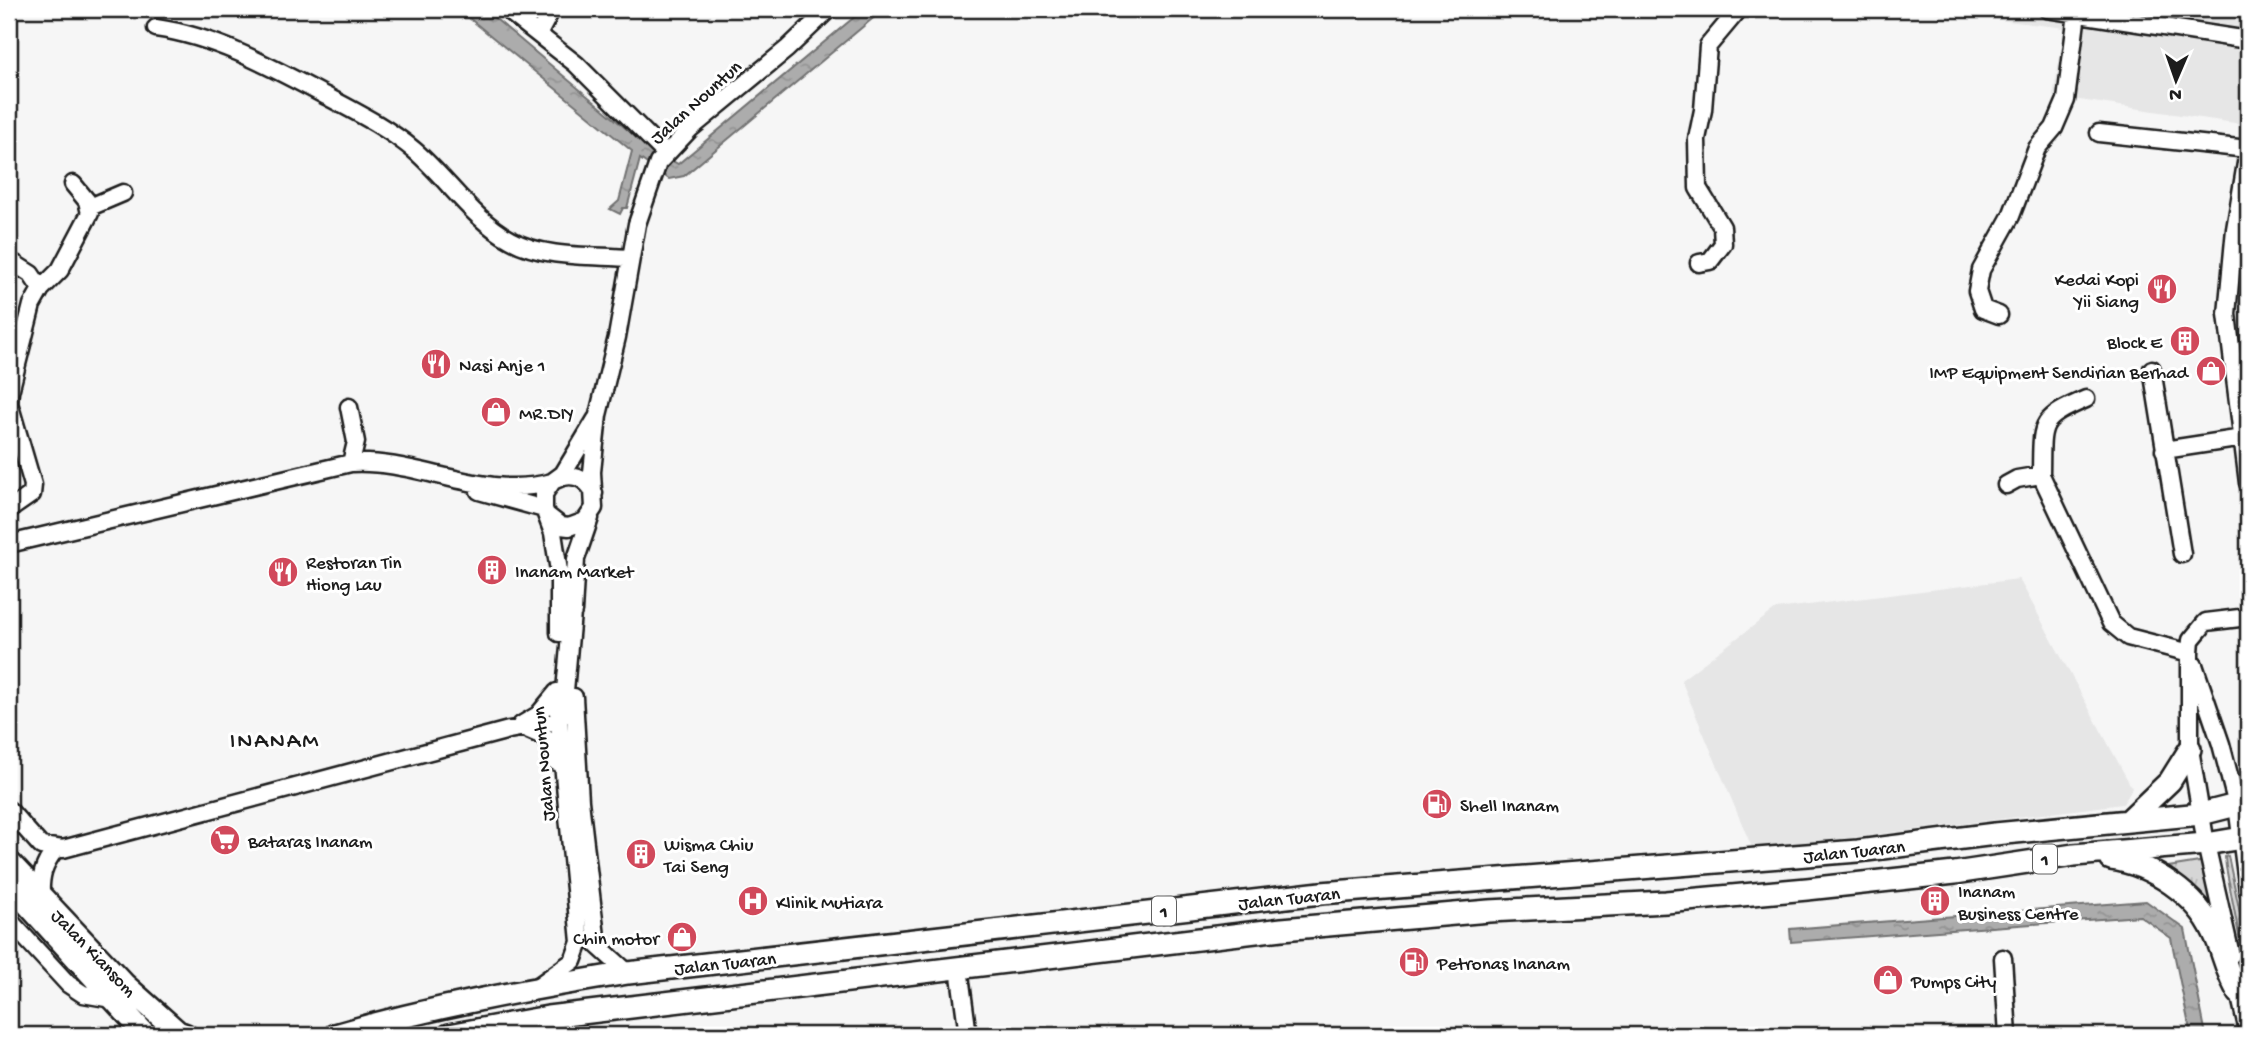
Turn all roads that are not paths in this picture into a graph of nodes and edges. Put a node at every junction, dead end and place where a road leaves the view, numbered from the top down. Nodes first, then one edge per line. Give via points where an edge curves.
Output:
1 (506, 9) edge
2 (552, 9) edge
3 (829, 9) edge
4 (1739, 9) edge
5 (2047, 9) edge
6 (2077, 13) junction
7 (156, 28) dead end
8 (539, 33) junction
9 (2248, 40) edge
10 (2099, 133) dead end
11 (2248, 150) edge
12 (667, 151) junction
13 (73, 184) dead end
14 (123, 193) dead end
15 (90, 207) junction
16 (631, 258) junction
17 (9, 260) edge
18 (1699, 263) dead end
19 (41, 289) junction
20 (1998, 315) dead end
21 (2152, 369) dead end
22 (2086, 399) dead end
23 (349, 407) dead end
24 (598, 415) junction
25 (2243, 438) junction
26 (2164, 450) junction
27 (351, 463) junction
28 (2041, 475) junction
29 (553, 481) junction
30 (2248, 483) edge
31 (2006, 485) dead end
32 (594, 493) junction
33 (9, 510) edge
34 (546, 512) junction
35 (591, 515) junction
36 (9, 544) edge
37 (9, 552) edge
38 (2182, 554) dead end
39 (573, 602) junction
40 (2248, 617) edge
41 (2190, 653) junction
42 (557, 692) junction
43 (558, 721) junction
44 (516, 729) junction
45 (2190, 748) junction
46 (565, 788) junction
47 (2243, 804) edge
48 (9, 810) edge
49 (2201, 814) junction
50 (2129, 820) junction
51 (2244, 838) edge
52 (2206, 844) junction
53 (55, 850) junction
54 (2074, 855) junction
55 (9, 862) edge
56 (9, 884) edge
57 (2248, 891) edge
58 (41, 897) junction
59 (9, 920) edge
60 (2003, 958) dead end
61 (959, 968) junction
62 (628, 973) junction
63 (536, 988) junction
64 (2239, 993) junction
65 (118, 1005) junction
66 (2248, 1031) edge
67 (120, 1035) edge
68 (146, 1035) edge
69 (186, 1035) edge
70 (335, 1035) edge
71 (449, 1035) edge
72 (968, 1035) edge
73 (2008, 1035) edge

1 - 8 street
2 - 8 street
3 - 12 street, Jalan Nountun
4 - 18 street via 1708,46 1697,139 1698,188 1721,227 1723,244 1710,261
5 - 6 street
6 - 9 street
6 - 20 street via 2066,100 2054,128 2036,148 2011,216 1981,270 1977,291 1983,309
7 - 16 street via 187,32 262,62 390,130 511,241 544,251
8 - 12 street
10 - 11 street
11 - 25 street via 2227,314
12 - 16 street, Jalan Nountun via 652,175
13 - 15 street
14 - 15 street
15 - 19 street via 60,270
16 - 24 street, Jalan Nountun
17 - 19 street via 32,274
19 - 33 street via 32,305 9,402 32,494
21 - 26 street
22 - 28 street via 2056,412 2044,425
23 - 27 street via 356,442
24 - 29 street, Jalan Nountun via 572,460
24 - 32 street, Jalan Nountun
25 - 26 street
25 - 30 street
26 - 38 street
27 - 29 street via 372,463 471,484 534,487
27 - 36 street
28 - 31 street
28 - 41 street via 2111,623 2128,637
29 - 32 street via 562,476 578,477
29 - 34 street, Jalan Nountun via 544,494
32 - 35 street, Jalan Nountun
34 - 35 street via 561,526 569,527
34 - 37 street via 470,489 352,469
34 - 42 street, Jalan Nountun via 559,571
35 - 39 street, Jalan Nountun via 576,559
39 - 43 street via 563,713
39 - 62 street, Jalan Nountun via 575,745 597,945
40 - 41 street via 2206,622 2190,640
41 - 45 street
41 - 47 street
42 - 43 street, Jalan Nountun
42 - 44 street via 538,715
43 - 44 street
43 - 46 street, Jalan Nountun
44 - 46 street via 547,738
44 - 53 street
45 - 49 street
45 - 50 main road via 2170,781
46 - 63 street, Jalan Nountun via 580,942 573,961
47 - 49 main road, Jalan Tuaran / 1
47 - 51 street
48 - 53 street via 35,841
49 - 50 main road, Jalan Tuaran / 1
49 - 52 street
50 - 62 main road, Jalan Tuaran / 1 via 1803,856 1317,894
51 - 52 main road, Jalan Tuaran / 1
51 - 57 street
52 - 54 main road, Jalan Tuaran / 1
52 - 64 street
53 - 58 street via 40,878
54 - 61 main road, Jalan Tuaran / 1 via 1807,889 1340,923
54 - 64 main road via 2134,862 2181,893 2213,930 2229,978
55 - 58 main road, Jalan Kiansom
56 - 65 main road, Jalan Kiansom
58 - 69 main road, Jalan Kiansom via 124,984
59 - 65 street via 68,984
60 - 73 street
61 - 71 main road, Jalan Tuaran / 1 via 548,1017
61 - 72 street
62 - 63 main road, Jalan Tuaran / 1
63 - 70 main road, Jalan Tuaran / 1 via 413,1013
64 - 66 street
65 - 67 main road
65 - 68 main road, Jalan Kiansom

